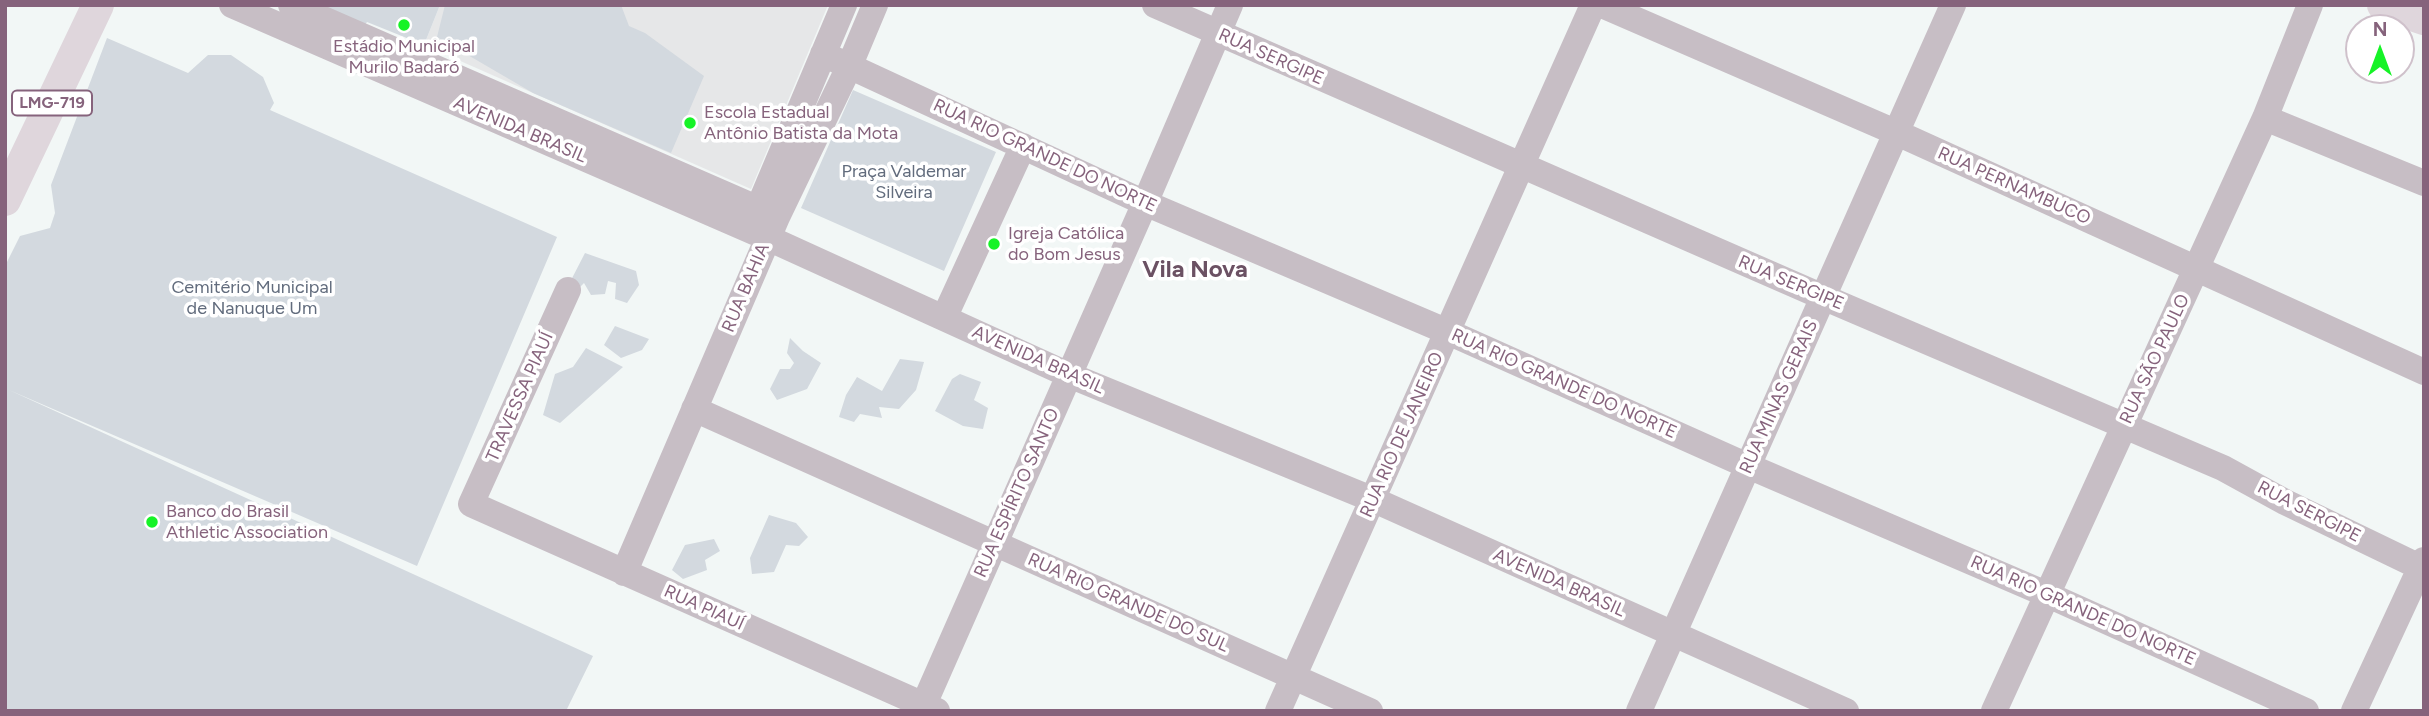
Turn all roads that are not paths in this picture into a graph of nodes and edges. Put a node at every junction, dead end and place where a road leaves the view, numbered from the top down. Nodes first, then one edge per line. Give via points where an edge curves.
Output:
1 (98, 5) edge
2 (232, 5) edge
3 (291, 5) edge
4 (844, 5) edge
5 (875, 5) edge
6 (1155, 5) edge
7 (1230, 5) edge
8 (1593, 5) edge
9 (1601, 5) edge
10 (1953, 5) edge
11 (2310, 5) edge
12 (2383, 5) edge
13 (2424, 19) edge
14 (1217, 33) junction
15 (823, 54) junction
16 (849, 67) junction
17 (2265, 118) junction
18 (1895, 132) junction
19 (1023, 146) junction
20 (1522, 166) junction
21 (2424, 183) edge
22 (5, 200) edge
23 (1145, 202) junction
24 (763, 223) junction
25 (2197, 269) junction
26 (568, 290) dead end
27 (1823, 297) junction
28 (944, 318) junction
29 (1448, 332) junction
30 (2424, 372) edge
31 (1069, 375) junction
32 (694, 409) junction
33 (2125, 425) junction
34 (1748, 466) junction
35 (1374, 500) junction
36 (471, 505) joint
37 (995, 544) junction
38 (2423, 565) edge
39 (624, 573) junction
40 (2046, 594) junction
41 (1674, 634) junction
42 (1293, 677) junction
43 (927, 709) edge
44 (1278, 711) edge
45 (1370, 711) edge
46 (1639, 711) edge
47 (1846, 711) edge
48 (1994, 711) edge
49 (2306, 711) edge
50 (2354, 711) edge

1 - 22 main road, LMG-719
2 - 24 street, AVENIDA BRASIL
3 - 24 street, AVENIDA BRASIL
4 - 15 street, RUA BAHIA
5 - 16 street, RUA BAHIA
6 - 14 street, RUA SERGIPE
7 - 14 street, RUA ESPÍRITO SANTO
8 - 20 street, RUA RIO DE JANEIRO
9 - 18 street, RUA PERNAMBUCO
10 - 18 street, RUA MINAS GERAIS
11 - 17 street, RUA SÃO PAULO
12 - 13 main road
14 - 20 street, RUA SERGIPE
14 - 23 street, RUA ESPÍRITO SANTO
15 - 16 street, RUA RIO GRANDE DO NORTE
15 - 24 street, RUA BAHIA
16 - 19 street, RUA RIO GRANDE DO NORTE
16 - 24 street, RUA BAHIA
17 - 21 street
17 - 25 street, RUA SÃO PAULO
18 - 25 street, RUA PERNAMBUCO
18 - 27 street, RUA MINAS GERAIS
19 - 23 street, RUA RIO GRANDE DO NORTE
19 - 28 street
20 - 27 street, RUA SERGIPE
20 - 29 street, RUA RIO DE JANEIRO
23 - 29 street, RUA RIO GRANDE DO NORTE
23 - 31 street, RUA ESPÍRITO SANTO
24 - 28 street, AVENIDA BRASIL
24 - 32 street, RUA BAHIA
25 - 30 street, RUA PERNAMBUCO
25 - 33 street, RUA SÃO PAULO
26 - 36 street, TRAVESSA PIAUÍ
27 - 33 street, RUA SERGIPE
27 - 34 street, RUA MINAS GERAIS
28 - 31 street, AVENIDA BRASIL
29 - 34 street, RUA RIO GRANDE DO NORTE
29 - 35 street, RUA RIO DE JANEIRO
31 - 35 street, AVENIDA BRASIL
31 - 37 street, RUA ESPÍRITO SANTO
32 - 37 street, RUA RIO GRANDE DO SUL
32 - 39 street, RUA BAHIA
33 - 38 street, RUA SERGIPE
33 - 40 street, RUA SÃO PAULO
34 - 40 street, RUA RIO GRANDE DO NORTE
34 - 41 street, RUA MINAS GERAIS
35 - 41 street, AVENIDA BRASIL
35 - 42 street, RUA RIO DE JANEIRO
36 - 39 street, RUA PIAUÍ
37 - 42 street, RUA RIO GRANDE DO SUL
37 - 43 street, RUA ESPÍRITO SANTO
38 - 50 street
39 - 43 street, RUA PIAUÍ
40 - 48 street, RUA SÃO PAULO
40 - 49 street, RUA RIO GRANDE DO NORTE
41 - 46 street, RUA MINAS GERAIS
41 - 47 street, AVENIDA BRASIL
42 - 44 street, RUA RIO DE JANEIRO
42 - 45 street, RUA RIO GRANDE DO SUL

